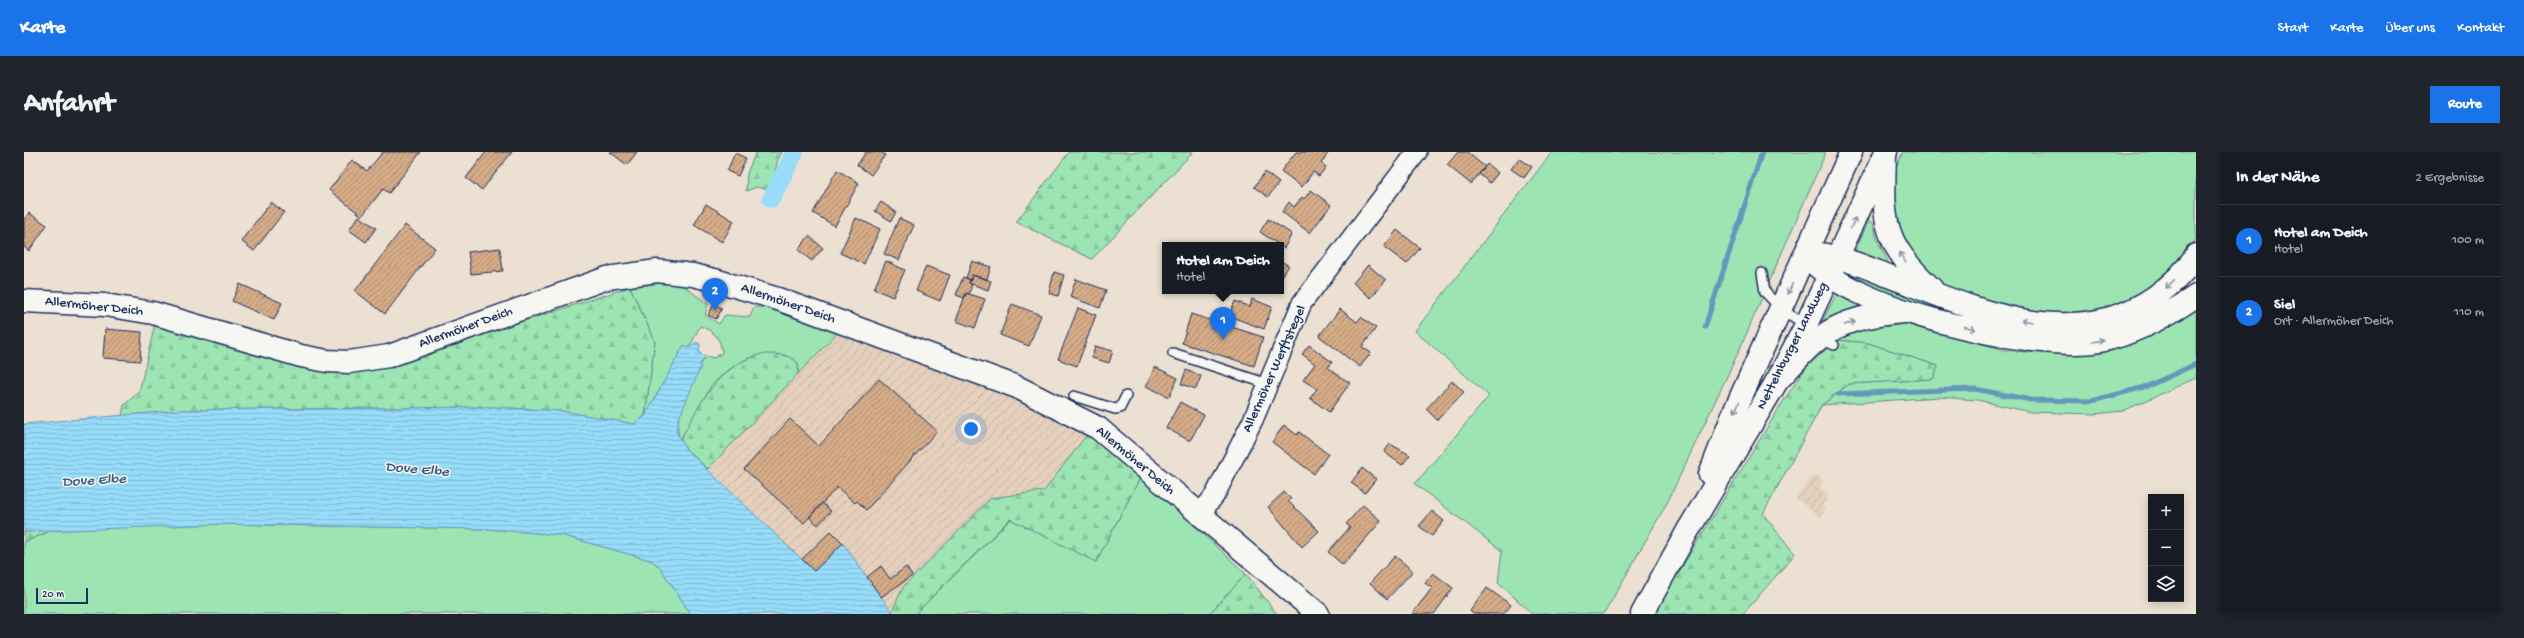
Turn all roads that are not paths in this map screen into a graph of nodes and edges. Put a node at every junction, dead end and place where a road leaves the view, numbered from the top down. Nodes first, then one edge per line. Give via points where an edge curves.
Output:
1 (1417, 152) edge
2 (1851, 152) edge
3 (1885, 153) edge
4 (1806, 253) junction
5 (2196, 256) edge
6 (1833, 267) junction
7 (1762, 273) dead end
8 (1938, 295) junction
9 (2196, 296) edge
10 (24, 301) edge
11 (1781, 309) junction
12 (1909, 312) junction
13 (1820, 336) junction
14 (1174, 353) dead end
15 (1268, 384) junction
16 (1074, 396) dead end
17 (1126, 396) dead end
18 (1199, 515) junction
19 (1687, 532) junction
20 (1318, 614) edge
21 (1642, 614) edge

1 - 15 street, Allermöher Werftstegel via 1302,303
2 - 4 main road, Nettelnburger Landweg
6 -> 3 main road, Nettelnburger Landweg
8 -> 3 main road via 1918,277 1894,245 1883,208
4 - 6 main road via 1819,269
4 -> 11 main road, Nettelnburger Landweg
5 -> 8 main road via 2167,288 2148,302 2128,312 2093,322 2066,325 2027,322
6 - 8 main road
6 - 12 main road via 1877,300
6 - 13 main road, Nettelnburger Landweg
7 - 11 lane via 1765,292
12 -> 9 main road via 2018,339 2080,343 2101,341 2122,334 2149,323
10 - 18 main road, Allermöher Deich via 105,305 153,313 301,356 349,362 389,356 607,278 657,271 693,275 778,299 1017,387 1098,428
11 - 13 lane
11 -> 19 main road, Nettelnburger Landweg via 1735,410
13 -> 12 main road via 1868,317
13 - 19 main road, Nettelnburger Landweg via 1777,382
14 - 15 lane
15 - 18 street, Allermöher Werftstegel via 1215,495
16 - 17 lane via 1115,409 1120,408
18 - 20 main road, Allermöher Deich
19 - 21 main road, Nettelnburger Landweg

